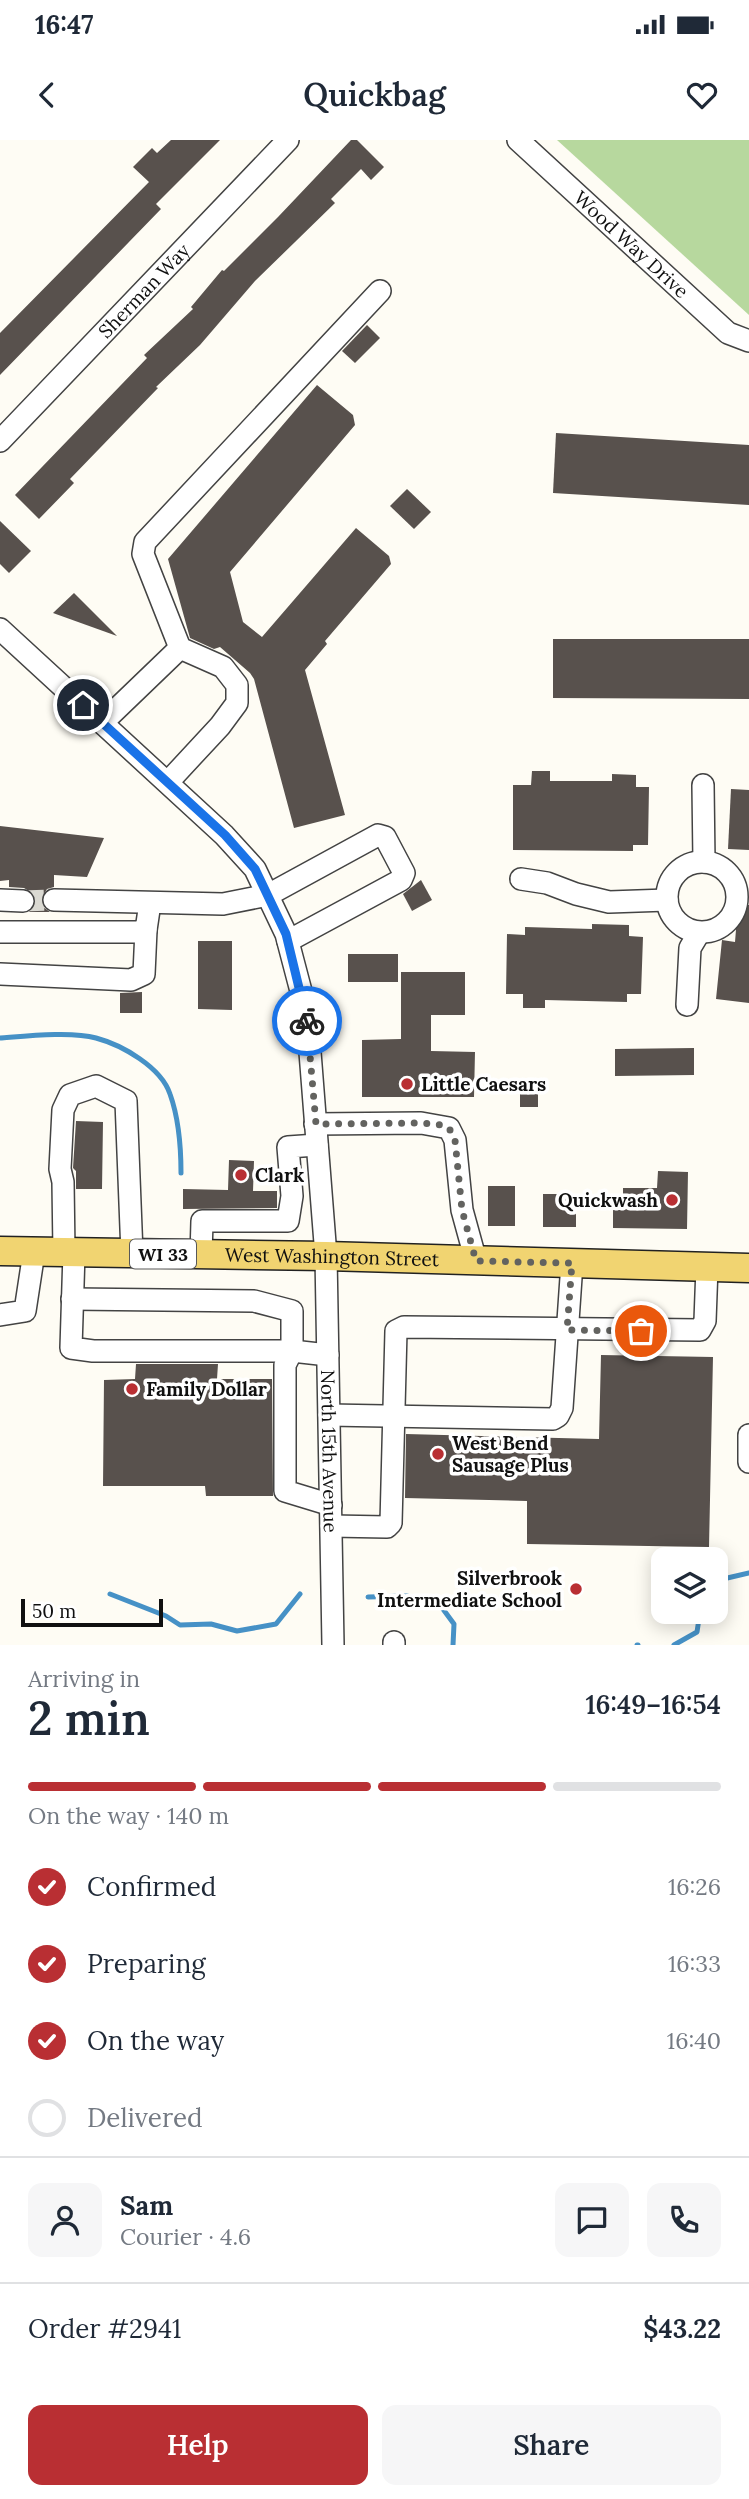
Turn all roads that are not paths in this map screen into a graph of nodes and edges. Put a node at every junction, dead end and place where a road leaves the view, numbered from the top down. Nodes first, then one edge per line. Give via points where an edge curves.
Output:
1 (288, 140) edge
2 (518, 140) edge
3 (380, 291) dead end
4 (749, 341) edge
5 (0, 441) edge
6 (2, 636) edge
7 (180, 648) junction
8 (102, 723) junction
9 (167, 782) junction
10 (703, 785) dead end
11 (705, 862) junction
12 (521, 879) dead end
13 (268, 895) junction
14 (0, 900) edge
15 (54, 900) tunnel mouth
16 (667, 900) junction
17 (743, 900) edge
18 (23, 901) tunnel mouth
19 (150, 903) junction
20 (146, 930) junction
21 (0, 932) edge
22 (699, 933) junction
23 (288, 941) junction
24 (0, 974) edge
25 (687, 1005) dead end
26 (316, 1134) junction
27 (0, 1251) edge
28 (34, 1252) junction
29 (69, 1252) junction
30 (132, 1254) junction
31 (201, 1255) junction
32 (326, 1256) junction
33 (476, 1261) junction
34 (572, 1263) junction
35 (707, 1267) junction
36 (749, 1268) edge
37 (72, 1299) junction
38 (0, 1315) edge
39 (567, 1330) junction
40 (292, 1351) junction
41 (328, 1355) junction
42 (329, 1415) junction
43 (393, 1415) junction
44 (749, 1435) edge
45 (749, 1462) edge
46 (331, 1516) junction
47 (333, 1645) edge

1 - 5 street, Sherman Way
2 - 4 street, Wood Way Drive via 728,333
3 - 7 street via 145,542 143,554
6 - 8 street, North 15th Avenue
7 - 8 street
7 - 9 street via 223,667 237,685 237,703
8 - 9 street, North 15th Avenue
9 - 13 street, North 15th Avenue via 225,835 255,869
10 - 11 street
11 - 16 street via 681,868 667,888
11 - 17 street via 729,874
12 - 16 street via 609,902
13 - 19 street via 223,904
13 - 23 street, North 15th Avenue
13 - 23 street via 378,835 402,865 401,880
14 - 18 street
15 - 19 street
16 - 22 street via 677,922
17 - 22 street via 720,927
19 - 20 street
20 - 21 street
20 - 24 street via 144,974 131,980
22 - 25 street via 690,948
23 - 26 street, North 15th Avenue via 307,1014
26 - 31 street via 289,1147 289,1221 202,1221
26 - 32 street, North 15th Avenue
26 - 33 street via 421,1123 449,1128 455,1140 462,1210
27 - 28 main road, West Washington Street / WI 33
28 - 29 main road, West Washington Street / WI 33
28 - 38 street via 24,1311
29 - 30 main road, West Washington Street / WI 33
29 - 30 street via 60,1169 63,1110 70,1095 96,1086 126,1101
29 - 37 street
30 - 31 main road, West Washington Street / WI 33
31 - 32 main road, West Washington Street / WI 33
32 - 33 main road, West Washington Street / WI 33
32 - 41 street, North 15th Avenue
33 - 34 main road, West Washington Street / WI 33
34 - 35 main road, West Washington Street / WI 33
34 - 39 street
35 - 36 main road, West Washington Street / WI 33
35 - 39 street via 705,1321 700,1330
37 - 40 street via 254,1301 292,1311
37 - 40 street via 71,1348
39 - 43 street via 562,1408 553,1419
39 - 43 street via 404,1327 396,1331 394,1341
40 - 41 street
40 - 46 street via 285,1365 285,1490
41 - 42 street, North 15th Avenue
42 - 43 street
42 - 46 street, North 15th Avenue
43 - 46 street via 391,1524 387,1527
44 - 45 street
46 - 47 street, North 15th Avenue

